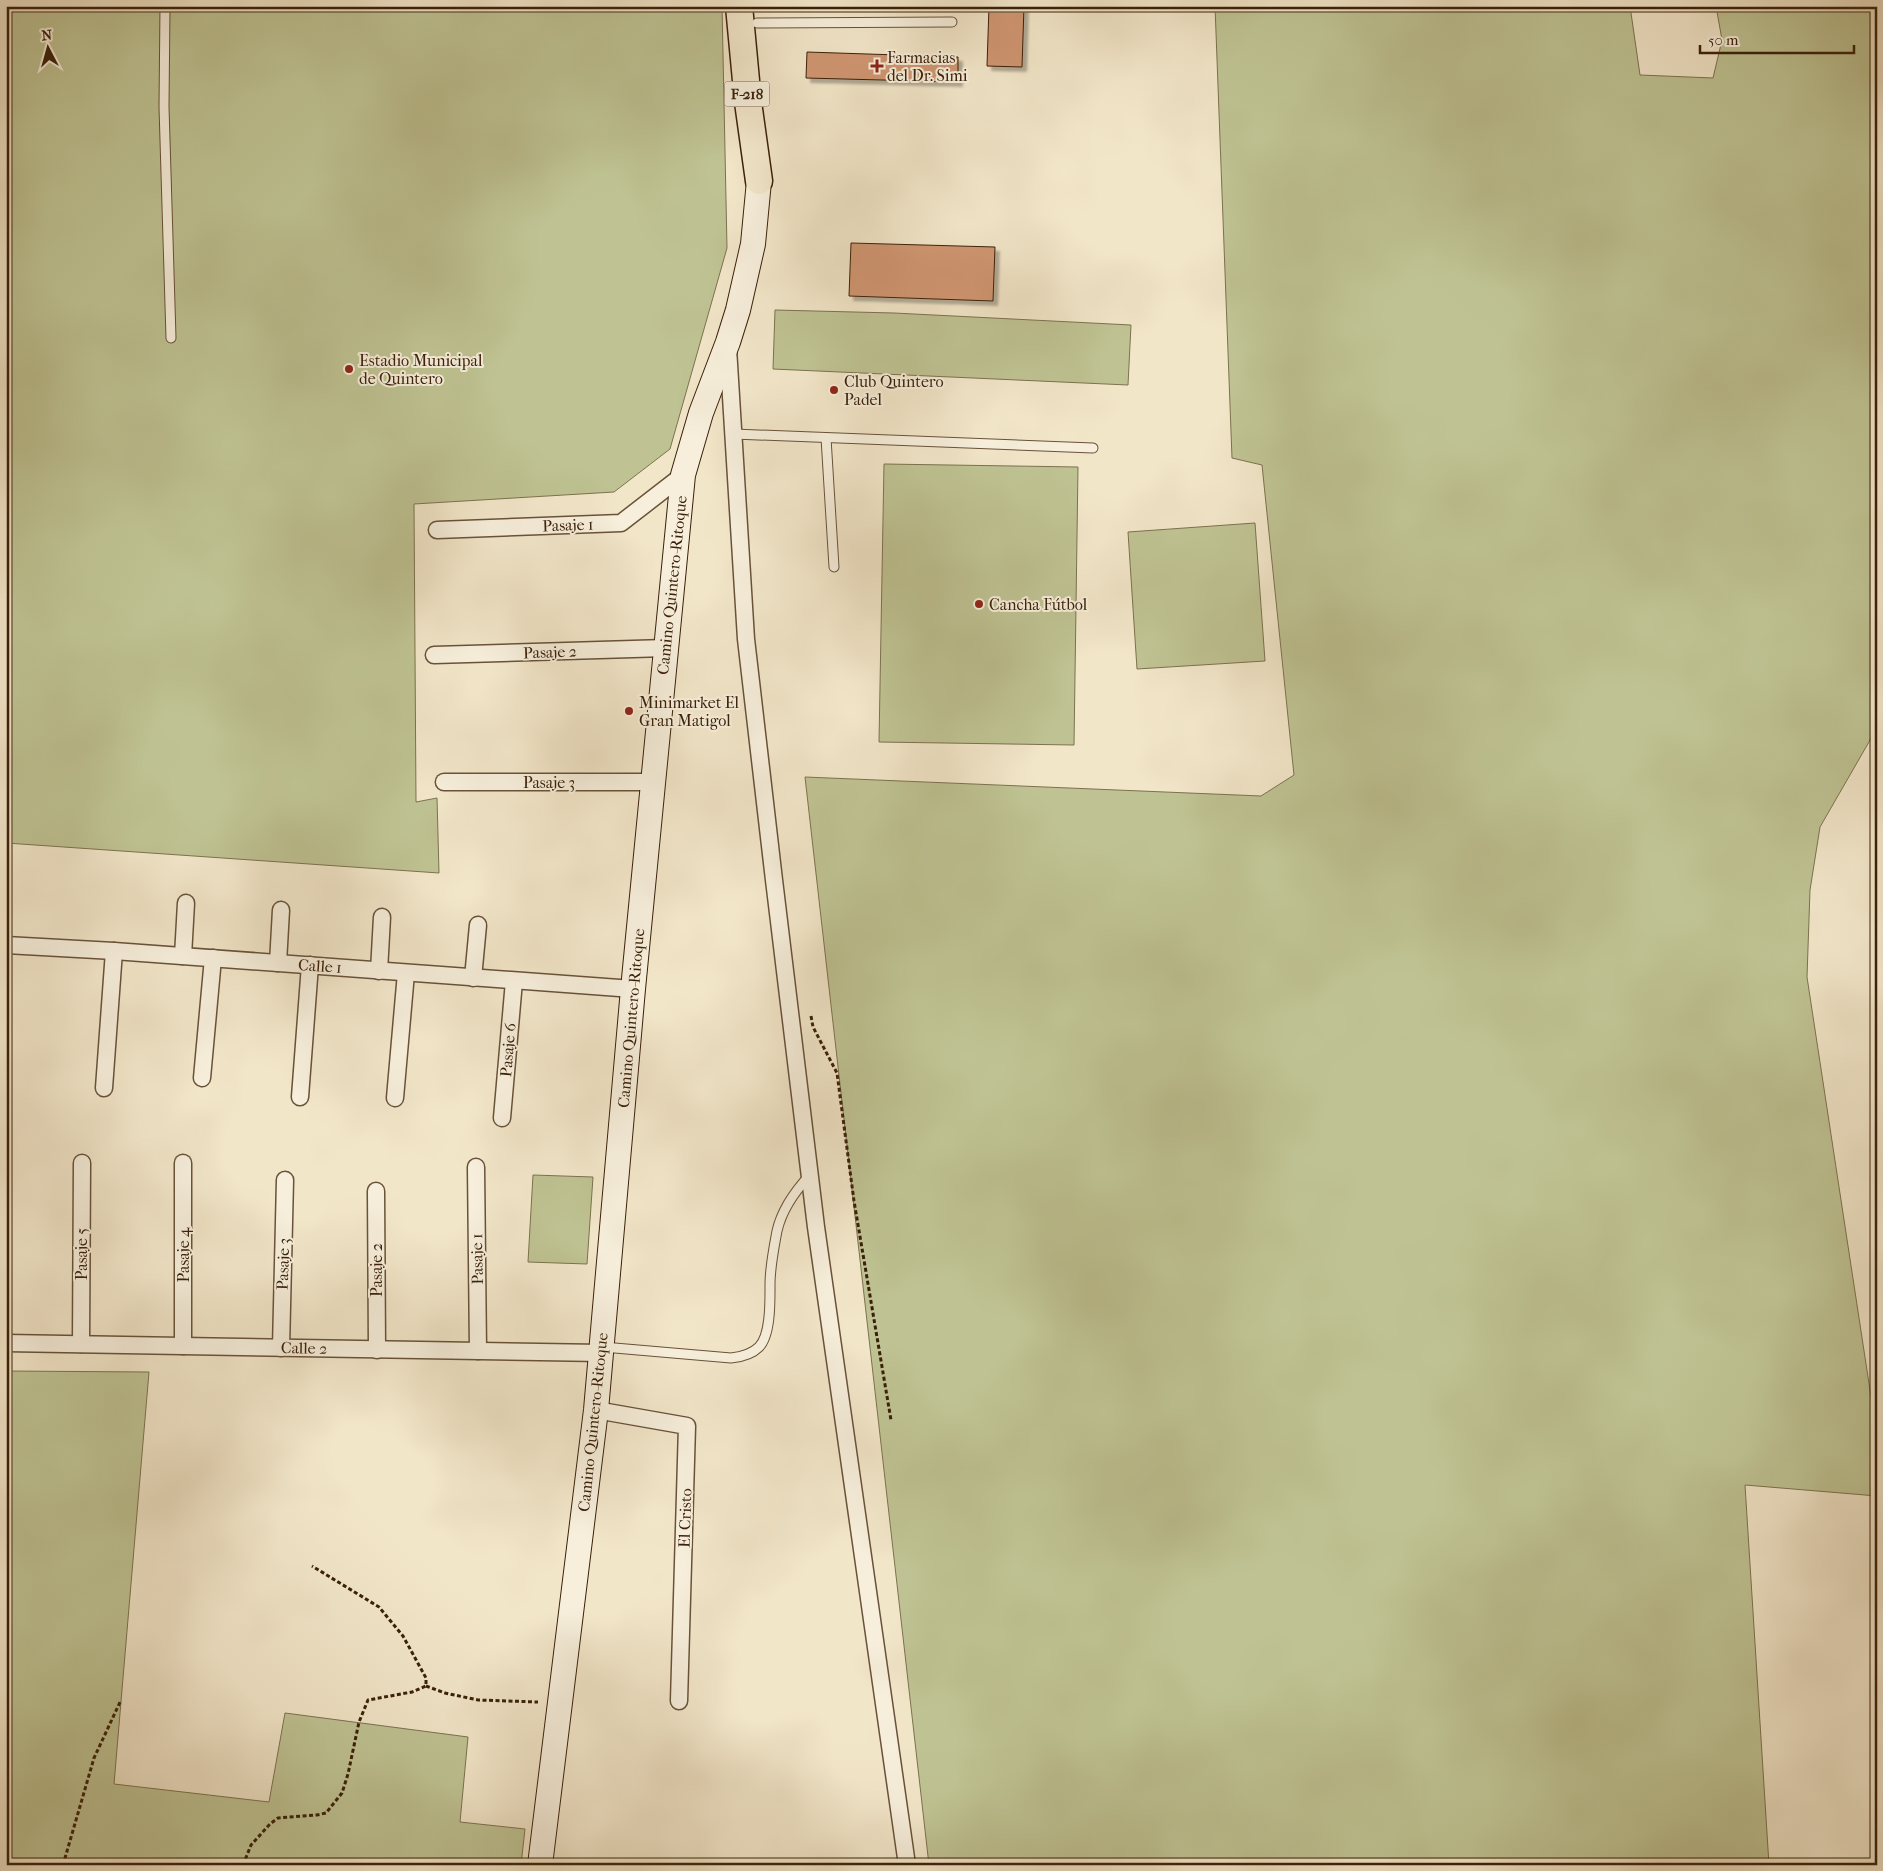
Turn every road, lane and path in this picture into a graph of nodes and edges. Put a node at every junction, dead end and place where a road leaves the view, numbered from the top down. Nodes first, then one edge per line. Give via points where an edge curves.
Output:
1 (165, 6) edge
2 (751, 12) edge
3 (952, 22) dead end
4 (759, 181) joint
5 (171, 338) dead end
6 (728, 342) junction
7 (734, 434) junction
8 (826, 438) junction
9 (1093, 448) dead end
10 (683, 475) junction
11 (437, 530) dead end
12 (834, 567) dead end
13 (666, 648) junction
14 (434, 655) dead end
15 (444, 782) dead end
16 (653, 782) junction
17 (186, 903) dead end
18 (281, 910) dead end
19 (382, 917) dead end
20 (478, 925) dead end
21 (6, 945) edge
22 (114, 951) junction
23 (183, 956) junction
24 (213, 958) junction
25 (278, 963) junction
26 (310, 966) junction
27 (379, 971) junction
28 (406, 973) junction
29 (473, 978) junction
30 (514, 981) junction
31 (633, 989) junction
32 (809, 1010) dead end
33 (202, 1078) dead end
34 (104, 1088) dead end
35 (300, 1097) dead end
36 (396, 1098) dead end
37 (502, 1118) dead end
38 (82, 1163) dead end
39 (183, 1163) dead end
40 (476, 1166) dead end
41 (810, 1175) junction
42 (285, 1180) dead end
43 (376, 1191) dead end
44 (6, 1343) edge
45 (81, 1344) junction
46 (183, 1346) junction
47 (280, 1348) junction
48 (377, 1350) junction
49 (602, 1350) junction
50 (478, 1351) junction
51 (596, 1410) junction
52 (891, 1420) dead end
53 (312, 1566) dead end
54 (426, 1686) junction
55 (121, 1700) dead end
56 (679, 1701) dead end
57 (560, 1703) junction
58 (63, 1865) edge
59 (243, 1865) edge
60 (540, 1865) edge
61 (907, 1865) edge

1 - 5 lane via 164,107
2 - 3 lane
2 - 4 main road, Camino Quintero-Ritoque / F-218
4 - 6 main road, Camino Quintero-Ritoque / F-218 via 746,277
6 - 7 street
6 - 10 main road, Camino Quintero-Ritoque / F-218 via 701,412
7 - 8 lane
7 - 41 street via 746,639
8 - 9 lane
8 - 12 lane
10 - 11 street, Pasaje 1 via 621,523
10 - 13 main road, Camino Quintero-Ritoque / F-218
13 - 14 street, Pasaje 2
13 - 16 main road, Camino Quintero-Ritoque / F-218
15 - 16 street, Pasaje 3
16 - 31 main road, Camino Quintero-Ritoque / F-218
17 - 23 street
18 - 25 street
19 - 27 street
20 - 29 street
21 - 22 street, Calle 1
22 - 23 street, Calle 1
22 - 34 street
23 - 24 street, Calle 1
24 - 25 street, Calle 1
24 - 33 street
25 - 26 street, Calle 1
26 - 27 street, Calle 1
26 - 35 street
27 - 28 street, Calle 1
28 - 29 street, Calle 1
28 - 36 street
29 - 30 street, Calle 1
30 - 31 street, Calle 1
30 - 37 street, Pasaje 6
31 - 49 main road, Camino Quintero-Ritoque / F-218
32 - 52 path via 813,1027 837,1073 854,1201
38 - 45 street, Pasaje 5
39 - 46 street, Pasaje 4
40 - 50 street, Pasaje 1
41 - 49 lane via 789,1200 778,1229 770,1284 770,1310 760,1346 751,1353 731,1358
41 - 61 street
42 - 47 street, Pasaje 3
43 - 48 street, Pasaje 2
44 - 45 street, Calle 2
45 - 46 street, Calle 2
46 - 47 street, Calle 2
47 - 48 street, Calle 2
48 - 50 street, Calle 2
49 - 50 street, Calle 2
49 - 51 main road, Camino Quintero-Ritoque / F-218
51 - 56 street, El Cristo via 688,1426
51 - 57 main road, Camino Quintero-Ritoque / F-218
53 - 54 path via 379,1607 403,1636 426,1678
54 - 57 path via 478,1700
54 - 59 path via 412,1692 368,1700 359,1722 342,1793 326,1813 278,1818 251,1845
55 - 58 path via 94,1758
57 - 60 main road, Camino Quintero-Ritoque / F-218

